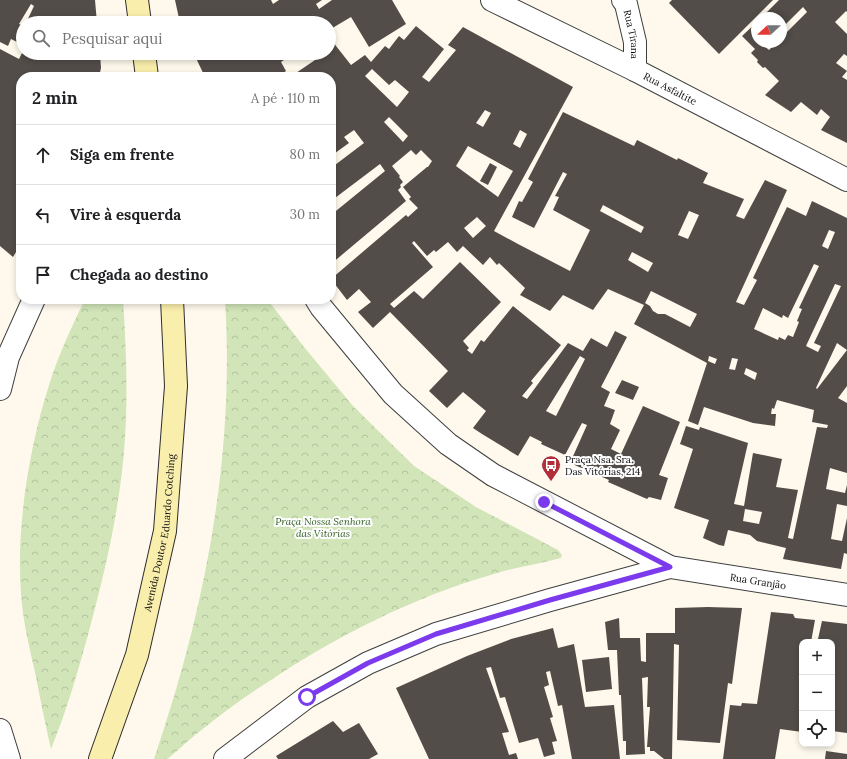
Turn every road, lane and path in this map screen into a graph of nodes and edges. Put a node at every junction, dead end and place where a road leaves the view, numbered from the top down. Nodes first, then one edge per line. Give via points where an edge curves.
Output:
1 (137, 0) edge
2 (492, 0) edge
3 (623, 0) edge
4 (139, 16) edge
5 (145, 60) edge
6 (635, 70) junction
7 (146, 72) edge
8 (847, 180) edge
9 (32, 304) edge
10 (172, 304) edge
11 (319, 304) edge
12 (0, 389) edge
13 (670, 567) junction
14 (847, 595) edge
15 (0, 730) edge
16 (9, 759) edge
17 (100, 759) edge
18 (225, 759) edge

1 - 4 main road
2 - 6 street, Rua Asfaltite
3 - 6 street, Rua Tirana via 635,42
5 - 7 main road
6 - 8 street, Rua Asfaltite
9 - 12 street via 8,357
10 - 17 main road, Avenida Doutor Eduardo Cotching via 176,386 165,531 137,656
11 - 13 street via 393,394 448,444 493,475
13 - 14 street, Rua Granjão
13 - 18 street via 436,634 368,663 307,697
15 - 16 street

